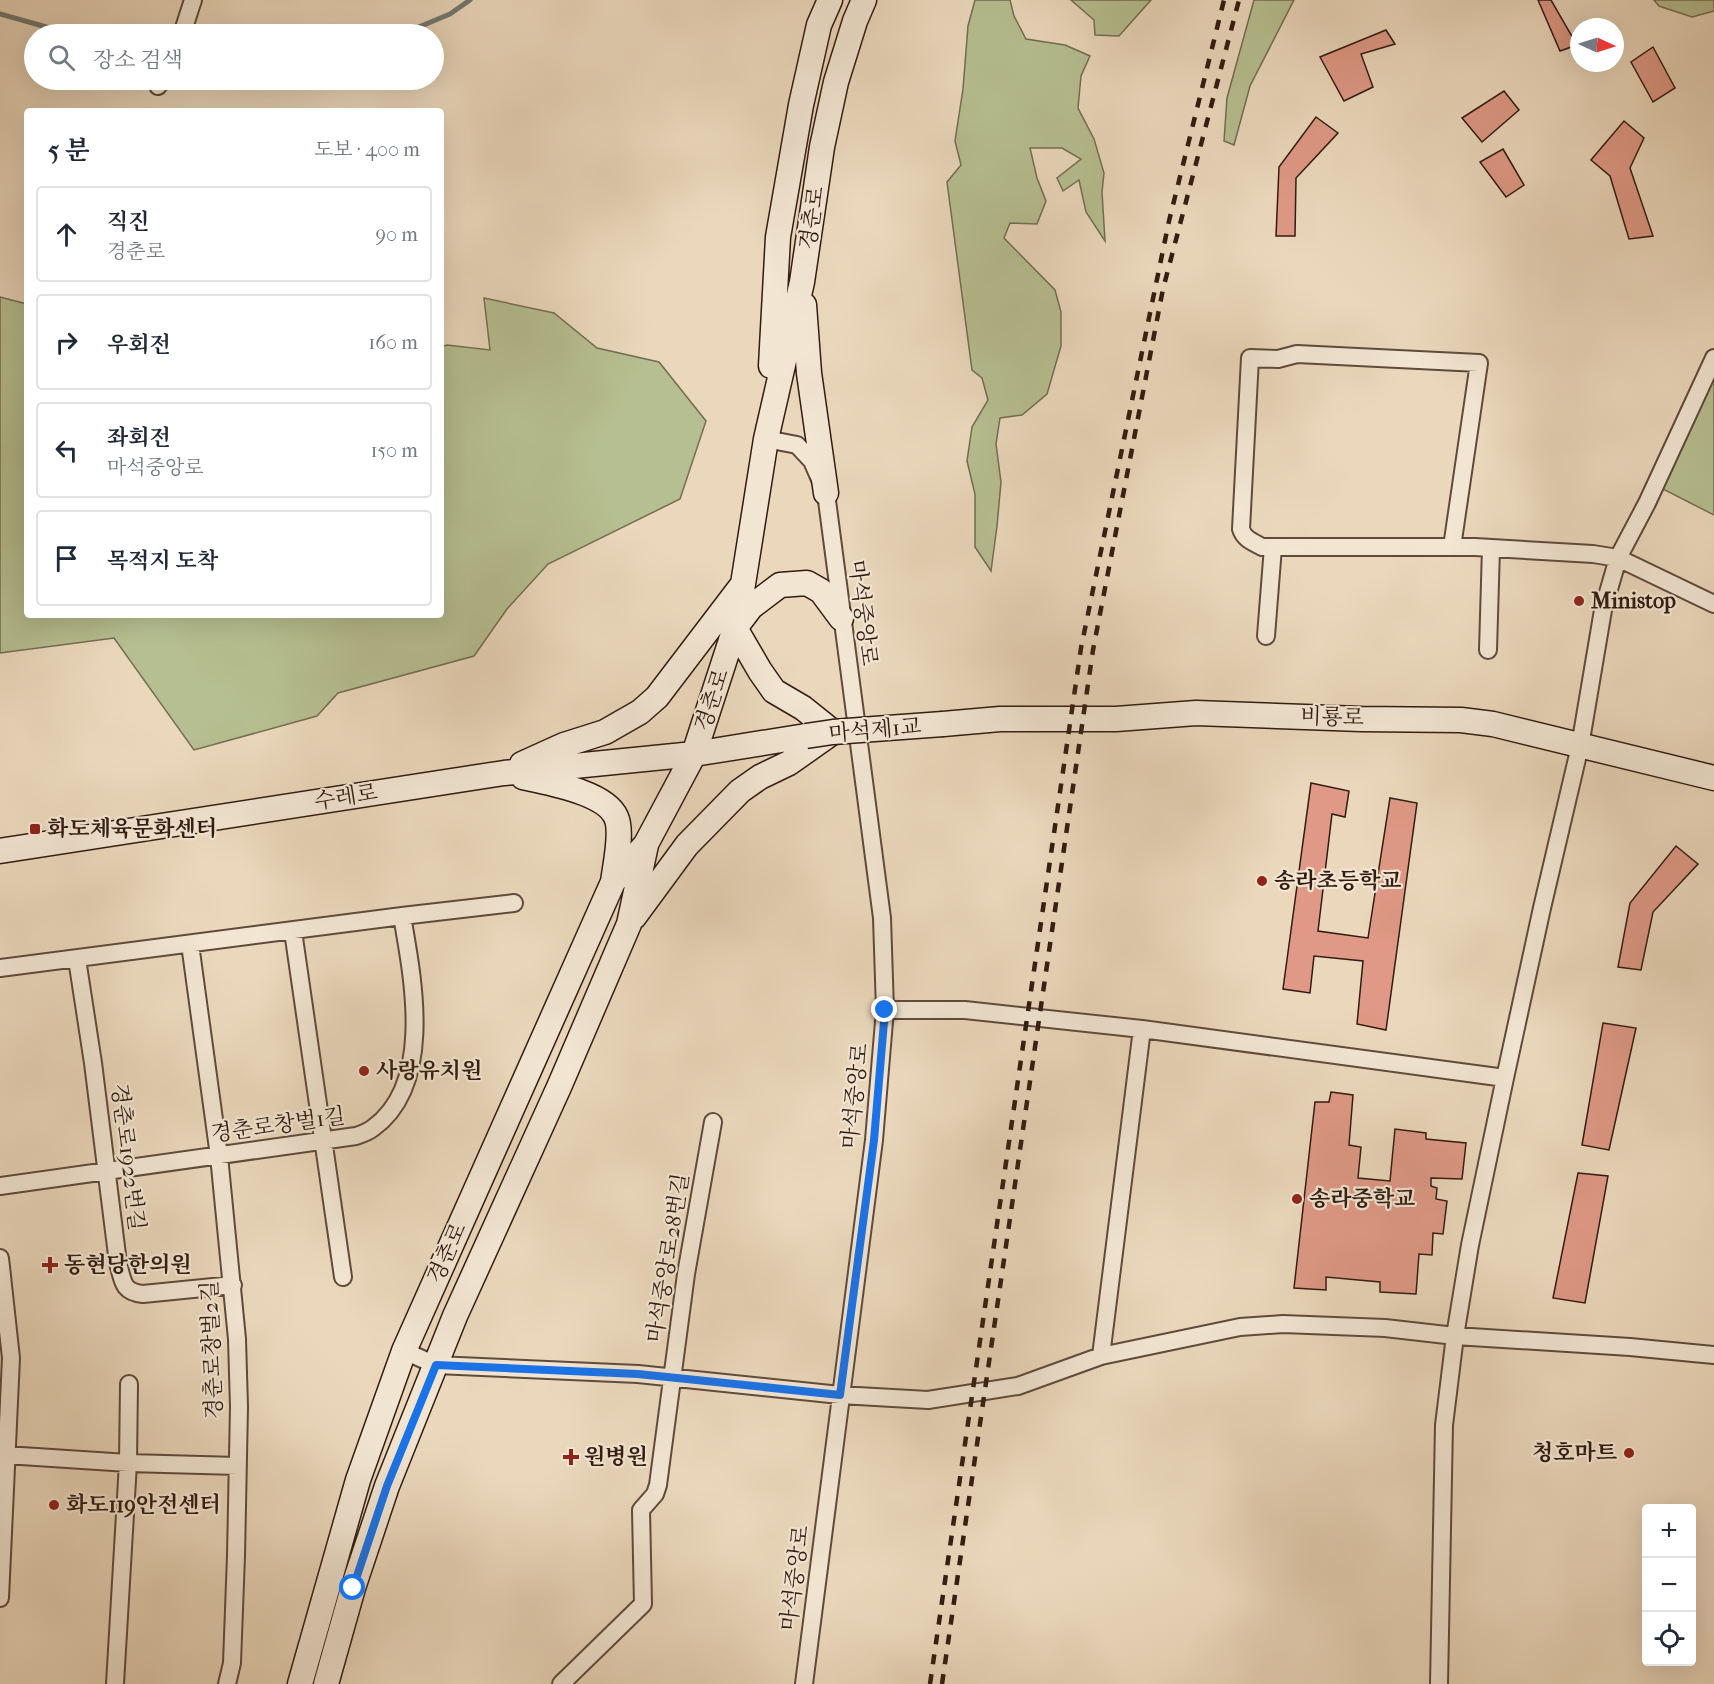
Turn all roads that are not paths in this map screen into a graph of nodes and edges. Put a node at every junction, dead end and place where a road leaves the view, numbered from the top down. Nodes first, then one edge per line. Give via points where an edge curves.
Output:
1 (193, 0) edge
2 (830, 0) edge
3 (864, 0) edge
4 (185, 24) edge
5 (802, 282) junction
6 (1714, 358) edge
7 (766, 439) junction
8 (826, 493) junction
9 (1274, 546) junction
10 (1452, 547) junction
11 (1491, 548) junction
12 (1618, 558) junction
13 (743, 584) junction
14 (1714, 604) edge
15 (841, 618) junction
16 (735, 628) junction
17 (1266, 636) dead end
18 (1488, 650) dead end
19 (943, 724) joint
20 (833, 732) junction
21 (1580, 747) junction
22 (694, 754) junction
23 (504, 773) junction
24 (1714, 778) edge
25 (646, 844) junction
26 (0, 851) edge
27 (613, 882) junction
28 (514, 903) dead end
29 (402, 916) junction
30 (629, 924) junction
31 (293, 931) junction
32 (190, 944) junction
33 (77, 959) junction
34 (0, 969) edge
35 (885, 1010) junction
36 (1142, 1029) junction
37 (1505, 1078) junction
38 (713, 1122) dead end
39 (323, 1141) junction
40 (219, 1156) junction
41 (107, 1172) junction
42 (0, 1186) edge
43 (0, 1258) edge
44 (343, 1277) dead end
45 (233, 1285) junction
46 (1455, 1336) junction
47 (404, 1351) junction
48 (1714, 1355) edge
49 (1101, 1356) junction
50 (6, 1358) edge
51 (436, 1365) junction
52 (672, 1377) junction
53 (129, 1384) dead end
54 (840, 1395) junction
55 (6, 1455) junction
56 (128, 1463) junction
57 (238, 1466) junction
58 (0, 1598) edge
59 (115, 1684) edge
60 (227, 1684) edge
61 (300, 1684) edge
62 (326, 1684) edge
63 (561, 1684) edge
64 (804, 1684) edge
65 (1438, 1684) edge

1 - 4 street
2 - 7 street, 경춘로 via 819,25 801,105 778,237
3 - 5 street, 경춘로 via 826,125
5 - 7 street, 경춘로
5 - 8 street via 809,373
6 - 12 street
7 - 8 street, 마석중앙로 via 797,445 812,461
7 - 13 street, 경춘로
8 - 15 street, 마석중앙로
9 - 10 street
9 - 10 street via 1262,547 1241,530 1250,358 1278,359 1297,354 1479,363
9 - 17 street
10 - 11 street
11 - 12 street
11 - 18 street
12 - 14 street
12 - 21 street via 1603,610
13 - 16 street, 경춘로
13 - 23 street via 671,680 640,712 605,732 564,745
15 - 16 street via 821,591 807,583 780,585 751,607
15 - 35 street, 마석중앙로 via 882,918
16 - 20 street via 774,691
16 - 22 street, 경춘로
19 - 20 street, 마석제1교, bridge
19 - 21 street, 비룡로 via 1196,713 1461,720 1493,724
20 - 22 street, 마석제1교, bridge
20 - 30 street via 740,791 687,845
21 - 24 street, 비룡로
21 - 37 street
22 - 23 street, 수레로
22 - 25 street, 경춘로
23 - 26 street, 수레로
23 - 27 street via 573,789 598,799 616,816
25 - 27 street, 경춘로
25 - 30 street, 경춘로
27 - 47 street, 경춘로
28 - 29 street
29 - 31 street
29 - 39 street, 경춘로창벌1길 via 412,970 414,1019 410,1071 404,1089 373,1128 356,1136
30 - 51 street, 경춘로
31 - 32 street
31 - 39 street
32 - 33 street
32 - 40 street, 경춘로창벌2길
33 - 34 street
33 - 41 street, 경춘로1922번길
35 - 36 street via 965,1010
35 - 54 street, 마석중앙로 via 874,1140
36 - 37 street
36 - 49 street
37 - 46 street
38 - 52 street, 마석중앙로28번길
39 - 40 street, 경춘로창벌1길
39 - 44 street
40 - 41 street, 경춘로창벌1길
40 - 45 street, 경춘로창벌2길
41 - 42 street, 경춘로창벌1길
41 - 45 street, 경춘로1922번길 via 124,1286 132,1293 143,1294
43 - 50 street
45 - 57 street, 경춘로창벌2길
46 - 48 street
46 - 49 street via 1385,1328 1283,1324 1240,1327
46 - 65 street via 1444,1425
47 - 51 street
47 - 61 street, 경춘로 via 358,1480
49 - 54 street via 1018,1386 966,1396 928,1400
50 - 55 street
51 - 52 street
51 - 62 street, 경춘로 via 383,1497
52 - 54 street
52 - 63 street, 마석중앙로28번길 via 658,1485 641,1510 643,1604
53 - 56 street
54 - 64 street, 마석중앙로
55 - 56 street
55 - 58 street
56 - 57 street
56 - 59 street
57 - 60 street, 경춘로창벌2길 via 233,1645

